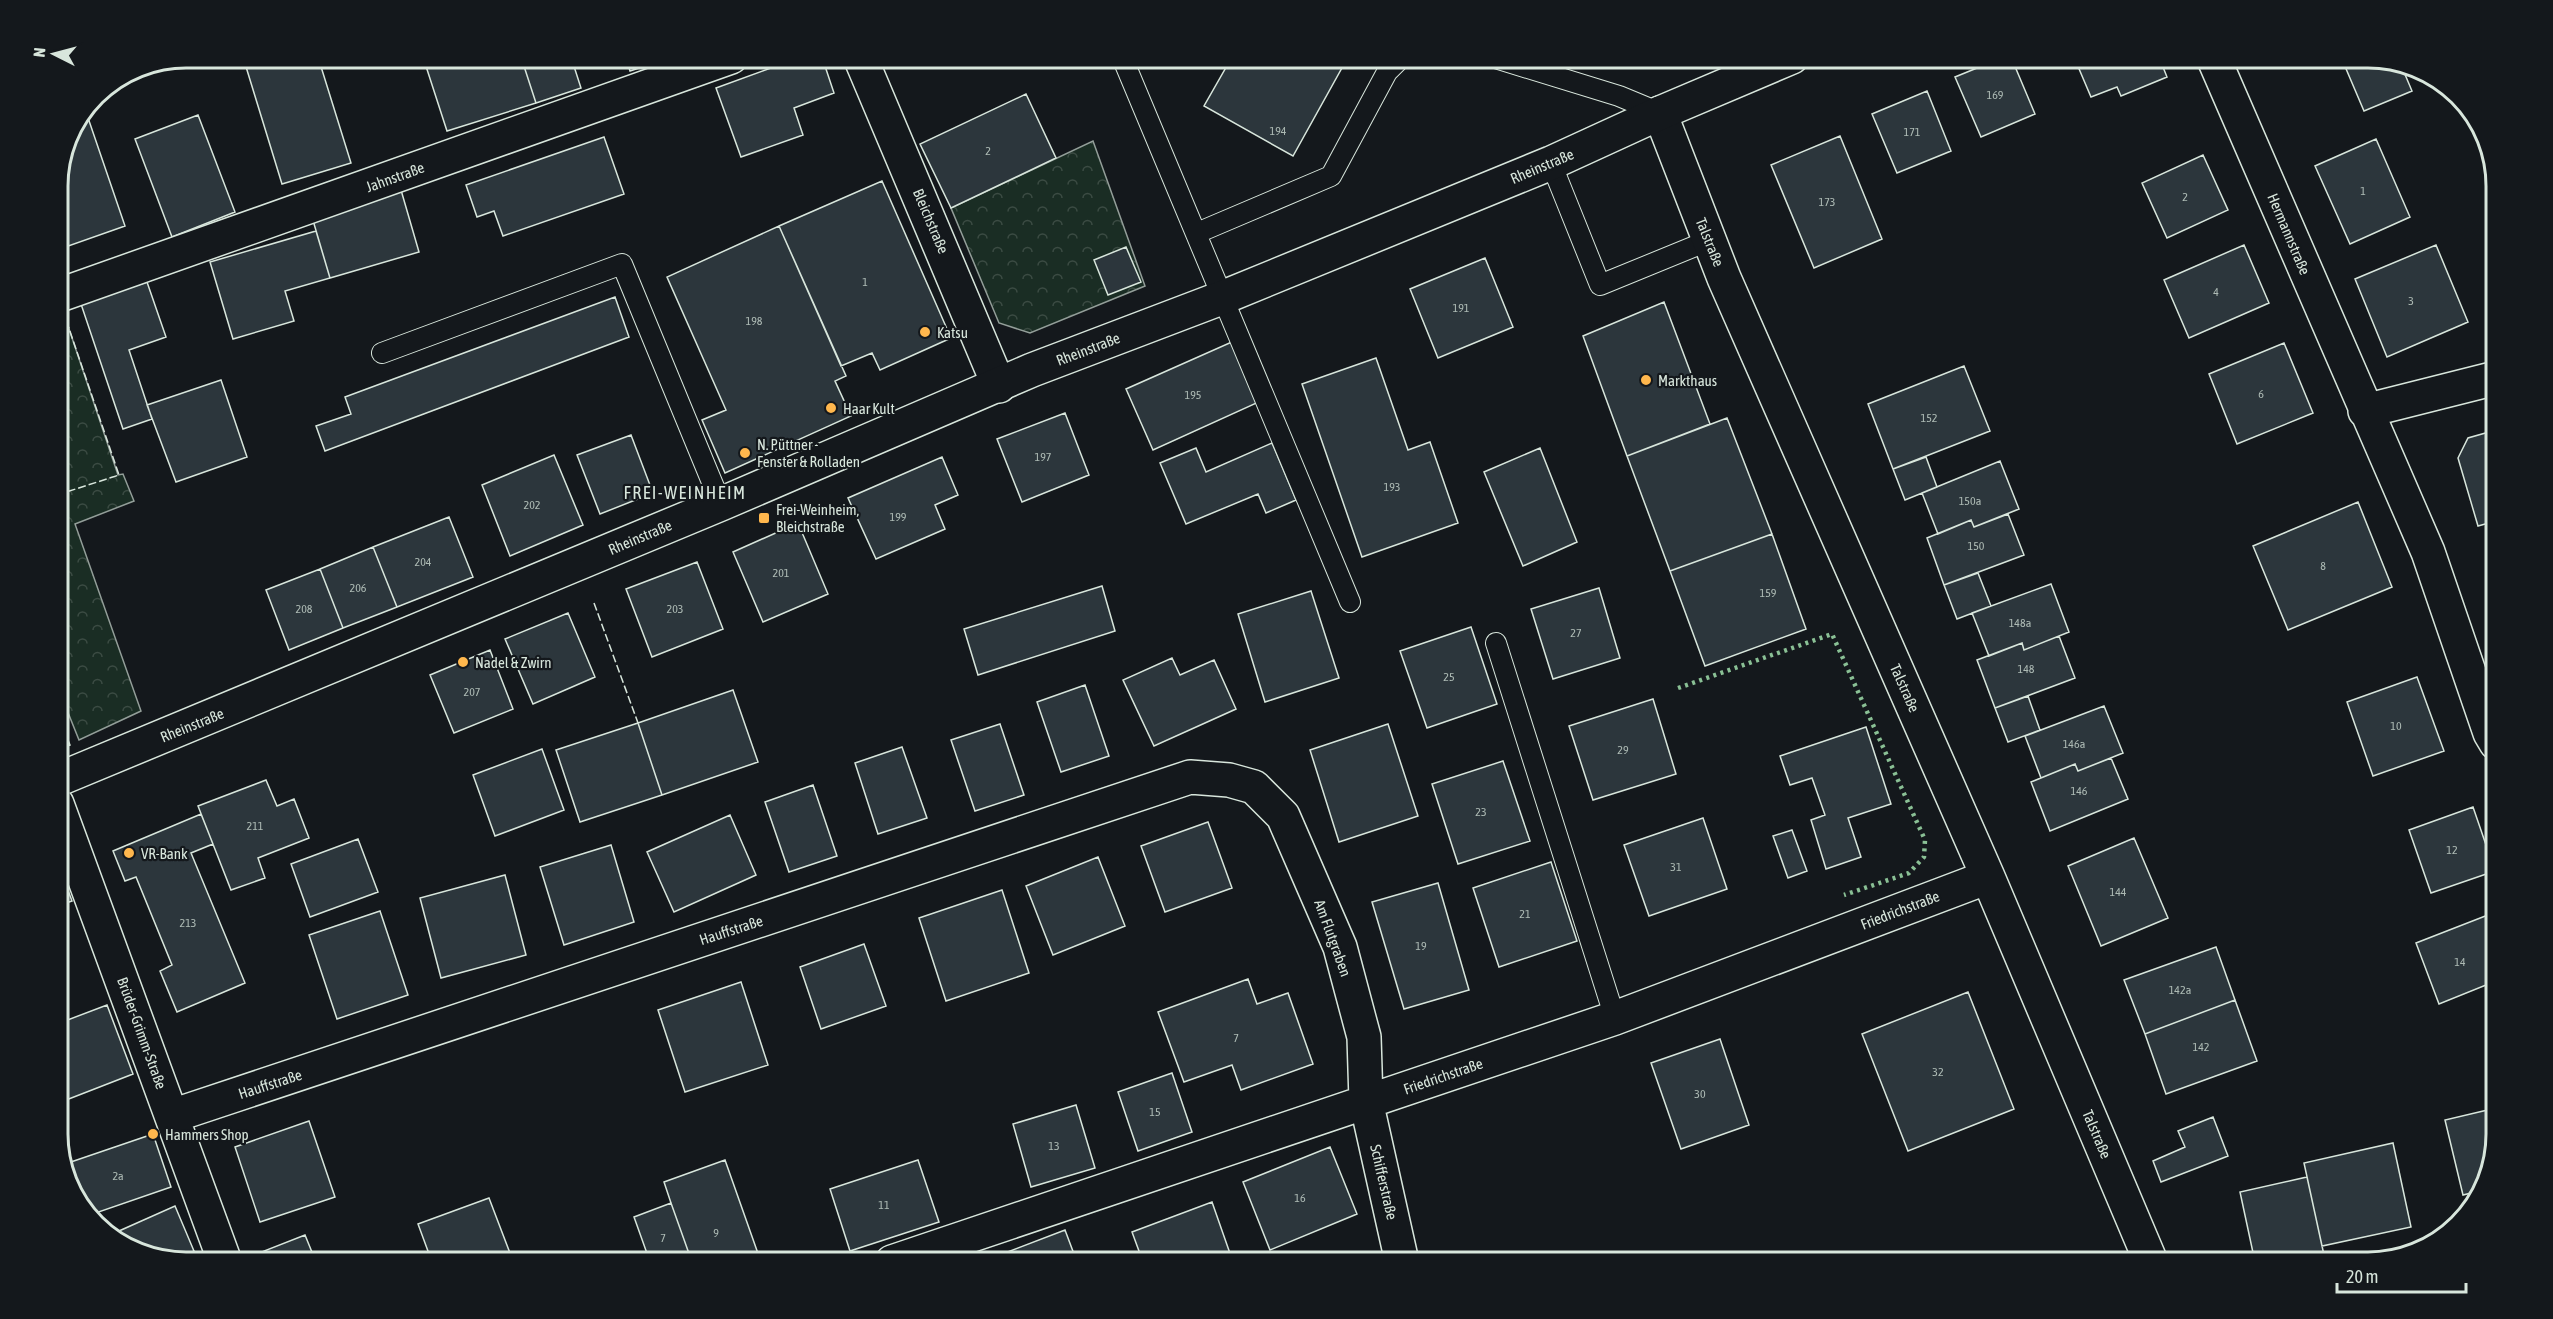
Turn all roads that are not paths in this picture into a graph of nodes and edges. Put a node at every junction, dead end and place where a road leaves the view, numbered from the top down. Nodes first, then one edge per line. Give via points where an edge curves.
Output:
1 (700, 68) edge
2 (865, 68) edge
3 (1127, 68) edge
4 (1391, 68) edge
5 (1528, 68) edge
6 (1765, 68) edge
7 (2218, 68) edge
8 (1660, 113) junction
9 (1551, 163) junction
10 (1197, 233) junction
11 (1710, 240) junction
12 (68, 292) edge
13 (1224, 297) junction
14 (382, 352) dead end
15 (2485, 381) edge
16 (999, 386) junction
17 (2365, 411) junction
18 (721, 504) junction
19 (1350, 602) dead end
20 (1496, 643) dead end
21 (2486, 720) edge
22 (68, 775) edge
23 (1282, 816) joint
24 (68, 834) edge
25 (1988, 877) junction
26 (1615, 1018) junction
27 (1366, 1101) junction
28 (172, 1116) junction
29 (221, 1252) edge
30 (921, 1252) edge
31 (1400, 1252) edge
32 (2141, 1252) edge

1 - 12 street, Jahnstraße
2 - 16 street, Bleichstraße
3 - 10 lane
4 - 10 lane via 1331,176
5 - 8 lane
6 - 8 street, Rheinstraße
7 - 17 street, Hermannstraße
8 - 9 street, Rheinstraße
8 - 11 street, Talstraße
9 - 11 lane via 1600,285
9 - 13 street, Rheinstraße
10 - 13 lane
11 - 25 street, Talstraße
13 - 16 street, Rheinstraße
13 - 19 lane
14 - 18 lane via 622,264
15 - 17 street
16 - 18 street, Rheinstraße
17 - 21 street, Hermannstraße via 2428,552
18 - 22 street, Rheinstraße
20 - 26 lane
23 - 27 street, Am Flutgraben via 1340,947 1364,1037
23 - 28 street, Hauffstraße via 1254,787 1191,777
24 - 28 street, Brüder-Grimm-Straße
25 - 26 street, Friedrichstraße
25 - 32 street, Talstraße
26 - 27 street, Friedrichstraße
27 - 30 street, Friedrichstraße
27 - 31 street, Schifferstraße
28 - 29 street, Brüder-Grimm-Straße

